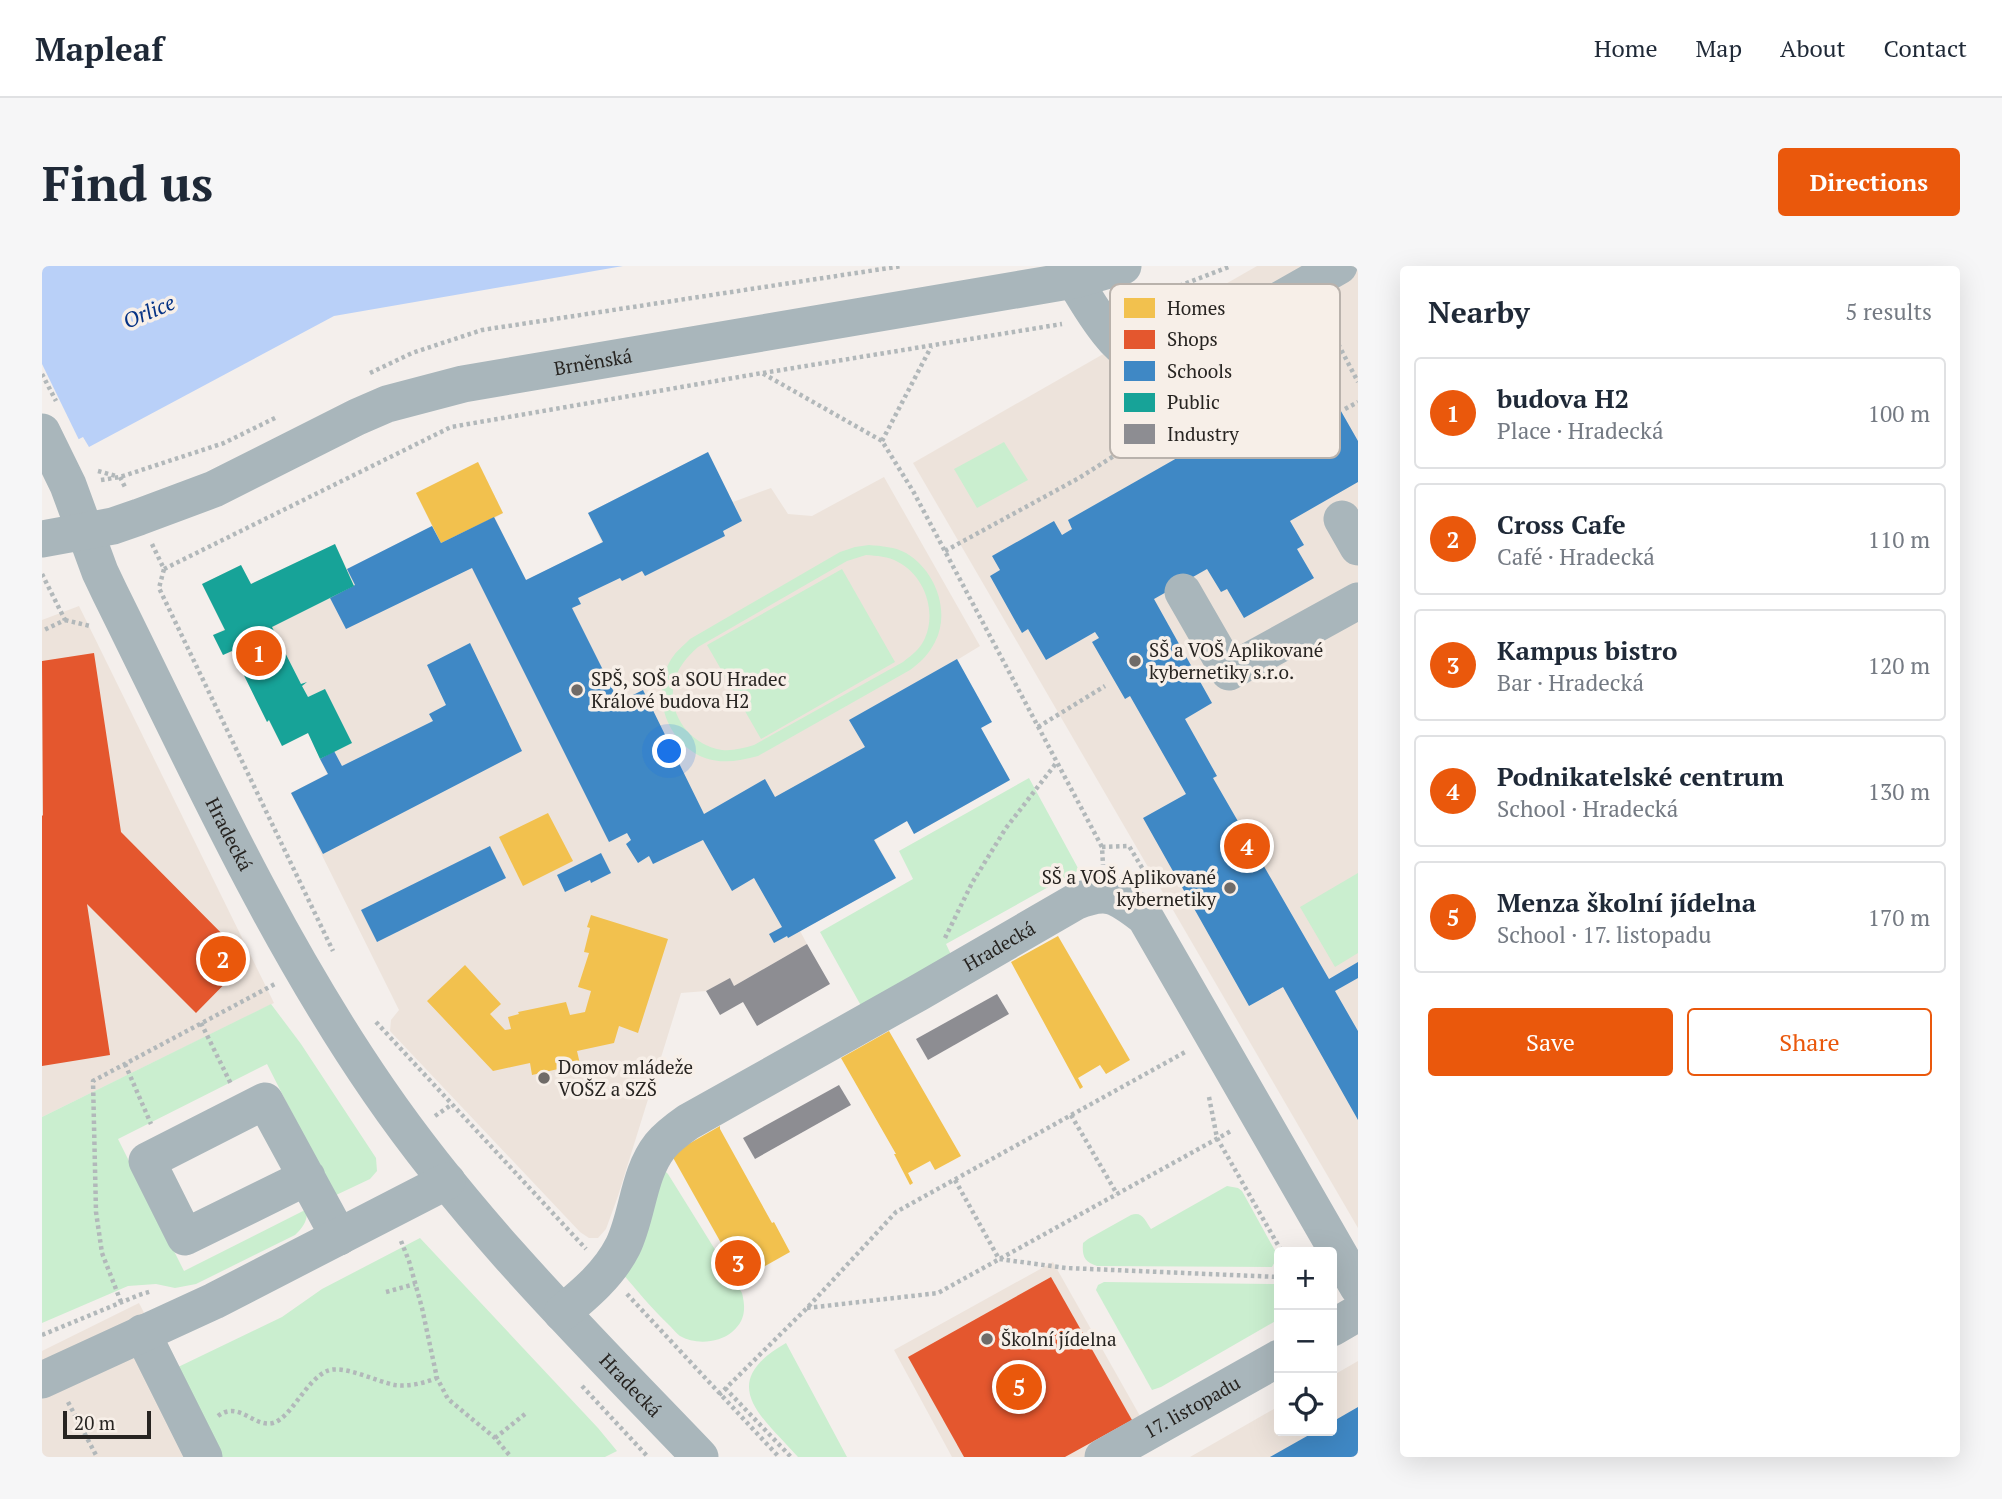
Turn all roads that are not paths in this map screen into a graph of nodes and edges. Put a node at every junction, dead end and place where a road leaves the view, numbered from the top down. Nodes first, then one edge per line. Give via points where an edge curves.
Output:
1 (1123, 266) edge
2 (1339, 266) edge
3 (1073, 280) junction
4 (1308, 284) edge
5 (1110, 333) edge
6 (50, 448) edge
7 (84, 531) junction
8 (42, 539) edge
9 (1183, 592) dead end
10 (1358, 601) edge
11 (307, 1177) dead end
12 (447, 1181) junction
13 (339, 1237) junction
14 (1358, 1287) edge
15 (557, 1308) junction
16 (1358, 1313) edge
17 (1337, 1325) edge
18 (142, 1333) junction
19 (1274, 1360) edge
20 (48, 1377) edge
21 (205, 1440) edge
22 (669, 1457) edge
23 (699, 1457) edge
24 (1103, 1457) edge

1 - 3 street, Brněnská
2 - 4 street
3 - 5 street
3 - 7 street, Brněnská via 424,393 356,417 214,489 113,526
6 - 7 street, Hradecká
7 - 8 street, Brněnská
7 - 12 street, Hradecká via 110,593 272,918 378,1090
9 - 10 street via 1229,672
11 - 13 street
12 - 13 street
12 - 15 street, Hradecká
13 - 18 street
14 - 15 street, Hradecká via 1145,917 1106,893 1075,902 673,1132 652,1159 624,1244 586,1293
15 - 22 street via 609,1394
15 - 23 street, Hradecká
16 - 17 street
18 - 20 street
18 - 21 street
19 - 24 street, 17. listopadu

